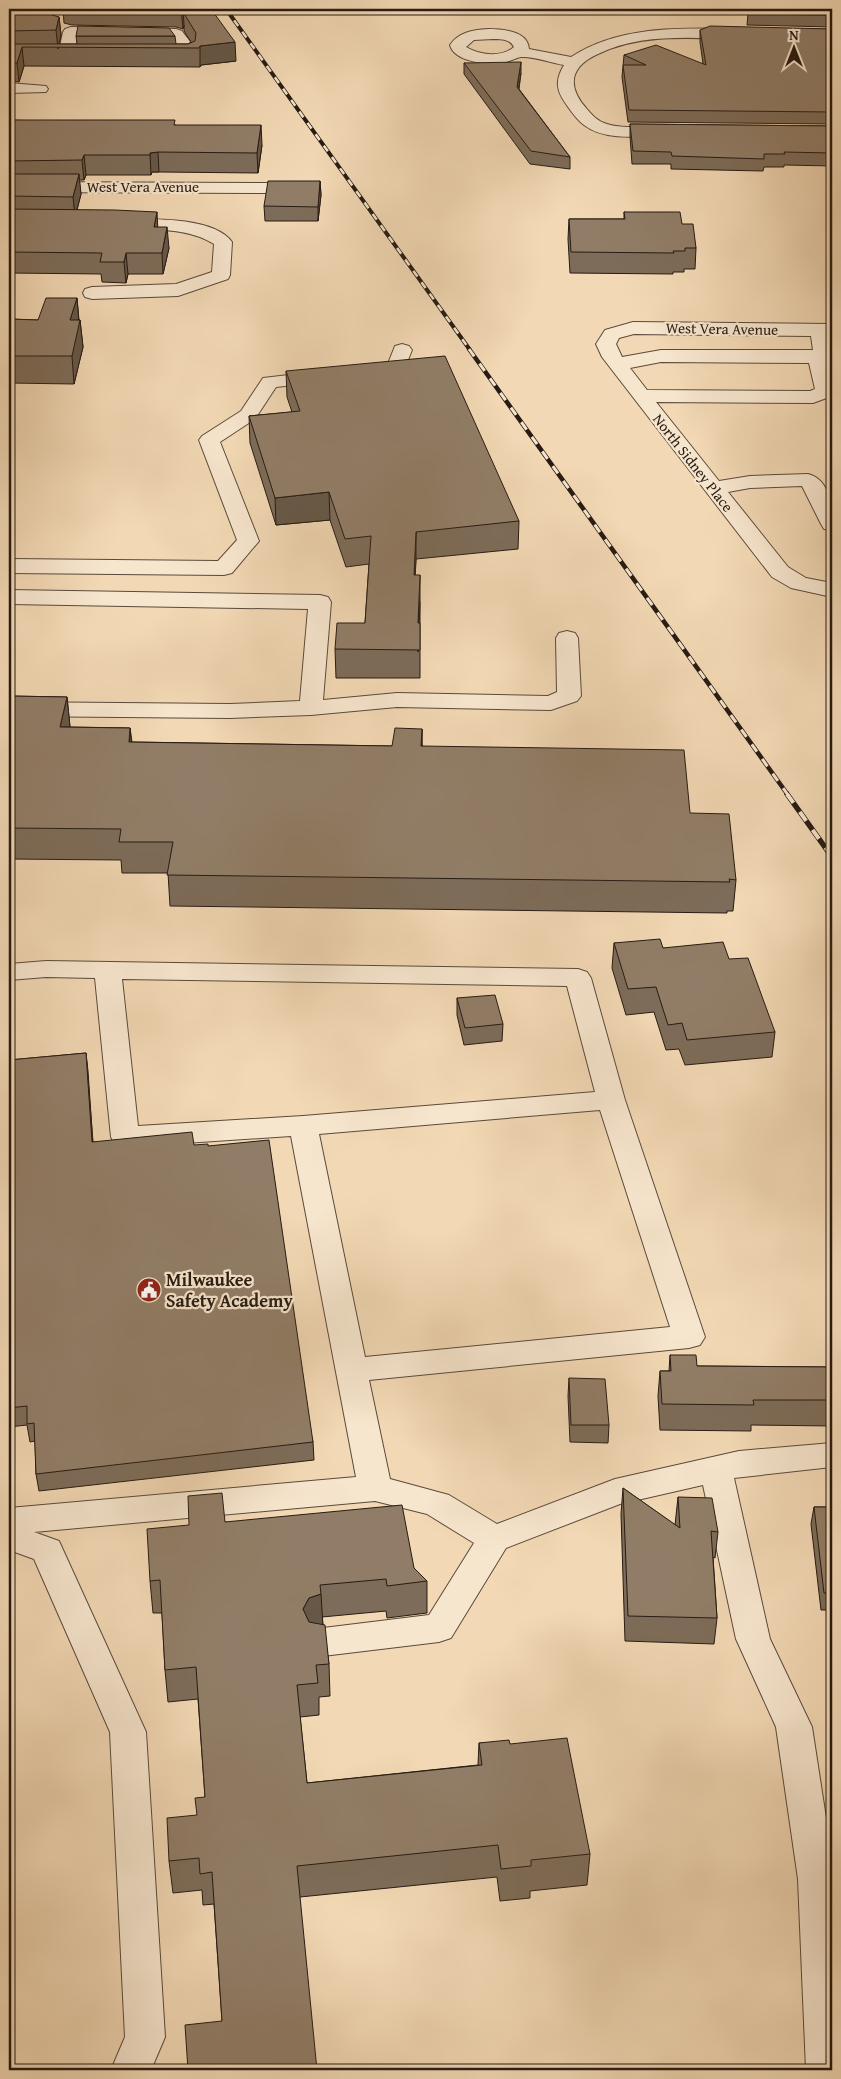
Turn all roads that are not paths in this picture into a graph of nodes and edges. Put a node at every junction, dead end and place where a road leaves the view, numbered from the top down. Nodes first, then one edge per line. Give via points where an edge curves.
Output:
1 (755, 34) edge
2 (519, 52) dead end
3 (84, 56) edge
4 (150, 56) edge
5 (574, 62) junction
6 (9, 88) edge
7 (40, 88) dead end
8 (686, 130) edge
9 (9, 187) edge
10 (278, 188) edge
11 (98, 224) edge
12 (92, 293) dead end
13 (826, 330) edge
14 (612, 334) joint
15 (402, 350) dead end
16 (818, 357) junction
17 (618, 364) junction
18 (641, 396) junction
19 (713, 488) junction
20 (832, 524) edge
21 (9, 566) edge
22 (832, 590) edge
23 (9, 597) edge
24 (567, 638) dead end
25 (311, 708) junction
26 (9, 709) edge
27 (108, 970) junction
28 (9, 972) edge
29 (611, 1100) junction
30 (302, 1126) junction
31 (352, 1370) junction
32 (832, 1454) edge
33 (716, 1470) junction
34 (376, 1488) junction
35 (9, 1521) edge
36 (9, 1537) edge
37 (494, 1539) junction
38 (323, 1642) edge
39 (131, 2070) edge
40 (826, 2070) edge

1 - 5 street via 656,35 612,44
2 - 5 street
3 - 4 street via 58,56 65,30 176,34 188,51 188,56
5 - 8 street via 567,74 566,90 568,97 590,122 618,130
6 - 7 street
9 - 10 street, West Vera Avenue
11 - 12 street via 168,224 213,234 223,242 221,275 178,290
13 - 14 street, West Vera Avenue via 633,328
13 - 16 street via 823,350
14 - 17 street, North Sidney Place via 607,338 606,348
15 - 21 street via 395,371 270,382 248,415 209,440 248,542 224,568
16 - 17 street via 661,356
16 - 18 street via 825,392 814,397
17 - 18 street, North Sidney Place
18 - 19 street, North Sidney Place
19 - 20 street via 750,482 808,480
19 - 22 street, North Sidney Place via 780,572 798,583
23 - 25 street via 320,602
24 - 25 street via 569,696 551,703 397,700
25 - 26 street via 230,711
27 - 28 street
27 - 29 street via 578,978
27 - 30 street via 125,1137
29 - 30 street
29 - 31 street via 688,1337
30 - 31 street
31 - 34 street
32 - 33 street via 740,1464
33 - 37 street via 616,1492
33 - 40 street via 753,1639 794,1727 817,1879
34 - 35 street
34 - 37 street via 437,1504
36 - 39 street via 47,1550 128,1732 145,2037
37 - 38 street via 439,1628

